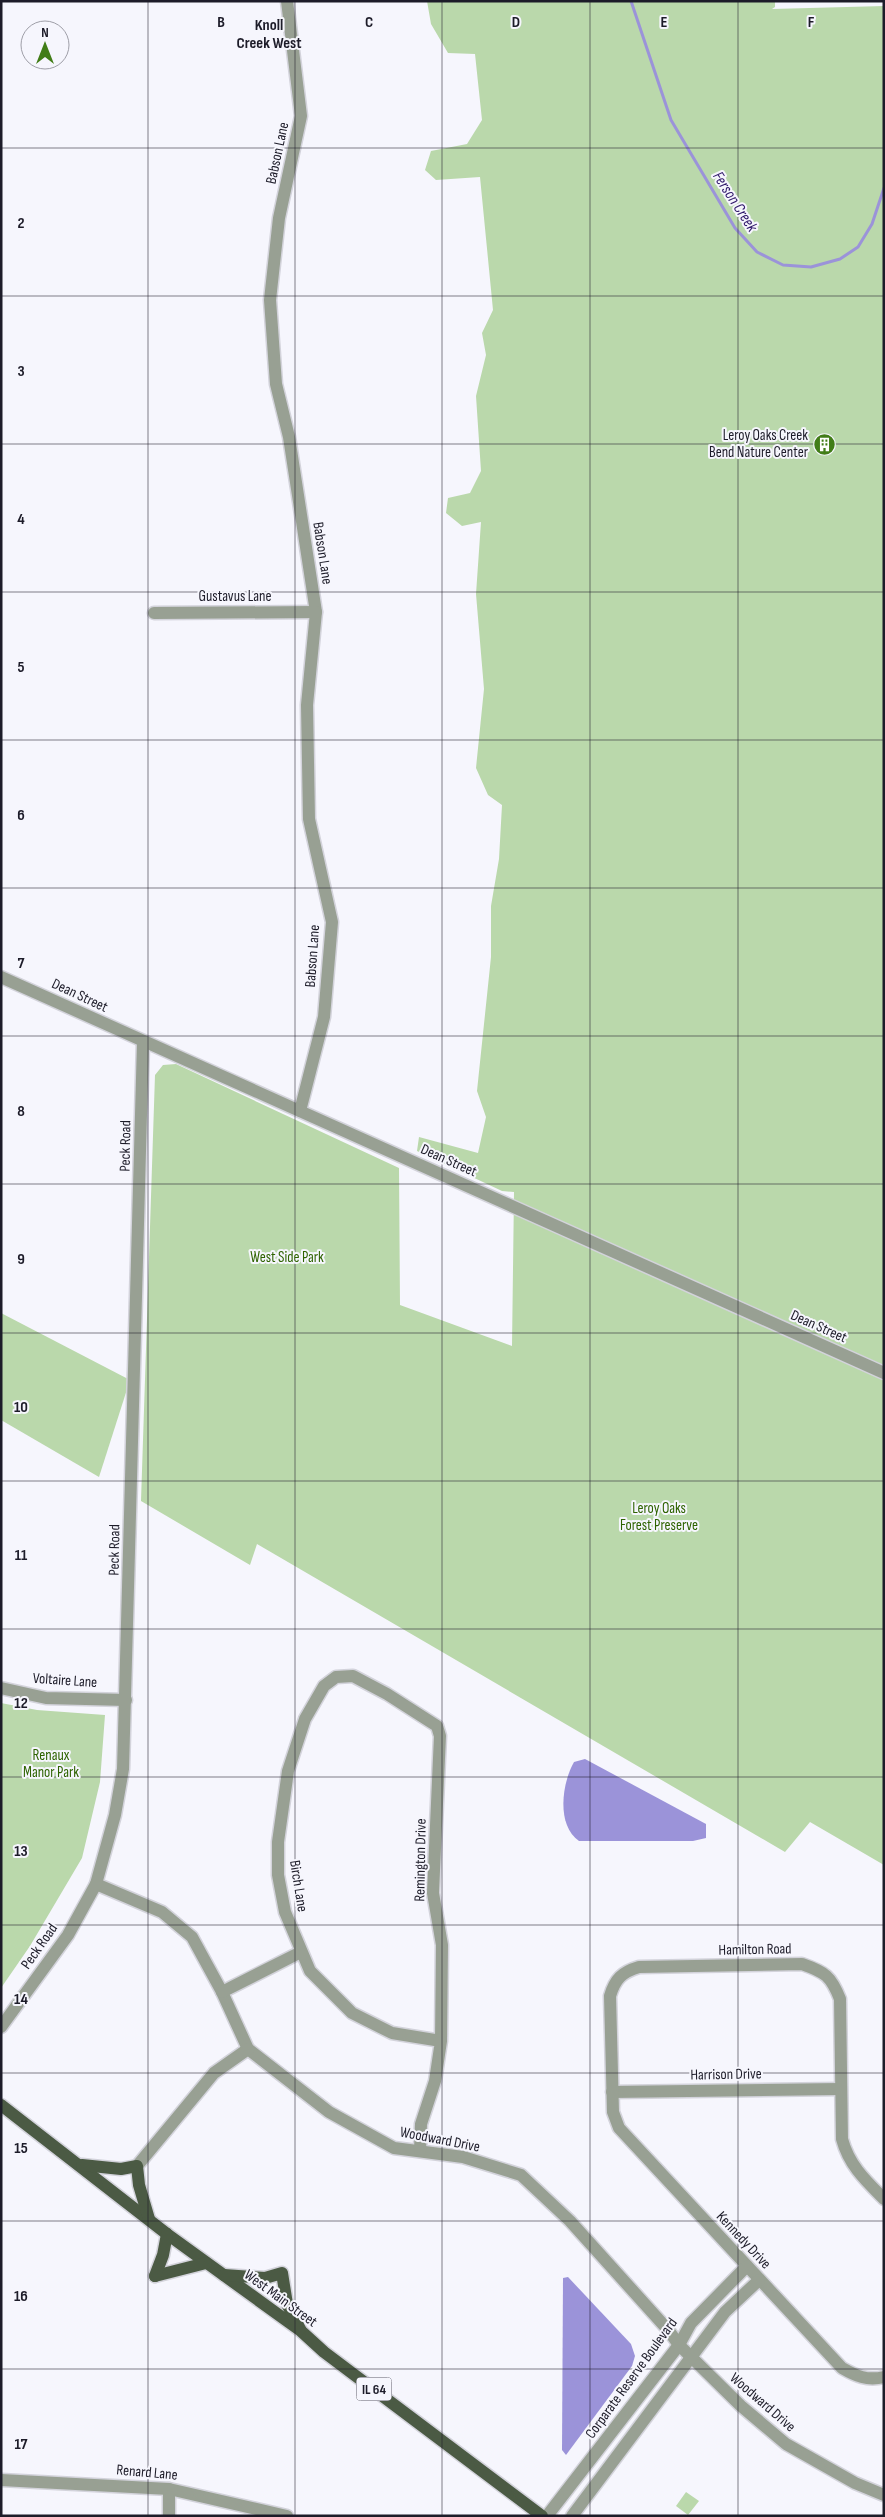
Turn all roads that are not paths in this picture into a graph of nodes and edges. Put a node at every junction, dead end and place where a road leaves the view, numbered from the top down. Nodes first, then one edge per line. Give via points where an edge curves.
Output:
1 (287, 1) edge
2 (316, 612) junction
3 (154, 613) dead end
4 (1, 977) edge
5 (144, 1042) junction
6 (300, 1111) junction
7 (884, 1373) edge
8 (324, 1686) joint
9 (1, 1688) edge
10 (126, 1700) junction
11 (96, 1884) junction
12 (302, 1952) junction
13 (222, 1992) junction
14 (1, 2027) edge
15 (440, 2041) junction
16 (248, 2049) junction
17 (840, 2089) junction
18 (612, 2092) junction
19 (1, 2105) edge
20 (420, 2152) junction
21 (80, 2165) junction
22 (137, 2166) junction
23 (884, 2199) edge
24 (149, 2219) junction
25 (167, 2234) junction
26 (206, 2263) junction
27 (747, 2266) junction
28 (221, 2275) junction
29 (759, 2280) junction
30 (301, 2331) junction
31 (678, 2345) junction
32 (690, 2357) junction
33 (884, 2377) edge
34 (1, 2480) edge
35 (169, 2489) junction
36 (884, 2495) edge
37 (169, 2516) edge
38 (287, 2516) edge
39 (542, 2516) edge
40 (547, 2516) edge
41 (572, 2516) edge

1 - 2 street, Babson Lane via 301,116 279,218 270,300 276,384 289,437
2 - 3 street, Gustavus Lane
2 - 6 street, Babson Lane via 307,705 310,819 332,922 324,1016
4 - 5 street, Dean Street
5 - 6 street, Dean Street
5 - 10 street, Peck Road
6 - 7 street, Dean Street
8 - 12 street, Birch Lane via 305,1719 288,1771 278,1842 278,1875 284,1912
8 - 15 street, Remington Drive via 336,1677 353,1676 437,1726 440,1736 433,1893 442,1945
9 - 10 street, Voltaire Lane via 46,1698
10 - 11 street, Peck Road via 123,1769 115,1815
11 - 13 street, Woodward Drive via 162,1912 192,1937
11 - 14 street, Peck Road via 68,1935
12 - 13 street
12 - 15 street, Birch Lane via 310,1971 352,2013 392,2032
13 - 16 street, Woodward Drive
15 - 20 street, Remington Drive via 435,2081 421,2124
16 - 20 street, Woodward Drive via 329,2112 394,2148
16 - 22 street via 214,2073
17 - 18 street, Harrison Drive
17 - 18 street, Hamilton Road via 840,1999 823,1972 792,1964 639,1967 623,1974 614,1984 610,1996
17 - 23 street, Hamilton Road via 842,2139 846,2155
18 - 27 street, Kennedy Drive via 618,2128
19 - 21 main road, West Main Street / IL 64
20 - 31 street, Woodward Drive via 463,2157 521,2175 570,2221 670,2331
21 - 22 main road via 121,2169
21 - 24 main road, West Main Street / IL 64
22 - 24 main road
24 - 25 main road, West Main Street / IL 64
25 - 26 main road, West Main Street / IL 64
25 - 26 main road via 155,2276
26 - 28 main road, West Main Street / IL 64
27 - 29 street, Kennedy Drive
27 - 31 street, Corparate Reserve Boulevard via 691,2323
28 - 30 main road, West Main Street / IL 64
28 - 30 main road via 265,2278 282,2273 287,2304
29 - 32 street via 725,2312
29 - 33 street, Kennedy Drive via 842,2368 859,2378
30 - 39 main road, West Main Street / IL 64 via 324,2352
31 - 32 street, Woodward Drive
31 - 40 street, Corparate Reserve Boulevard
32 - 36 street, Woodward Drive via 786,2444 855,2483
32 - 41 street
34 - 35 street, Renard Lane
35 - 37 street
35 - 38 street, Renard Lane

